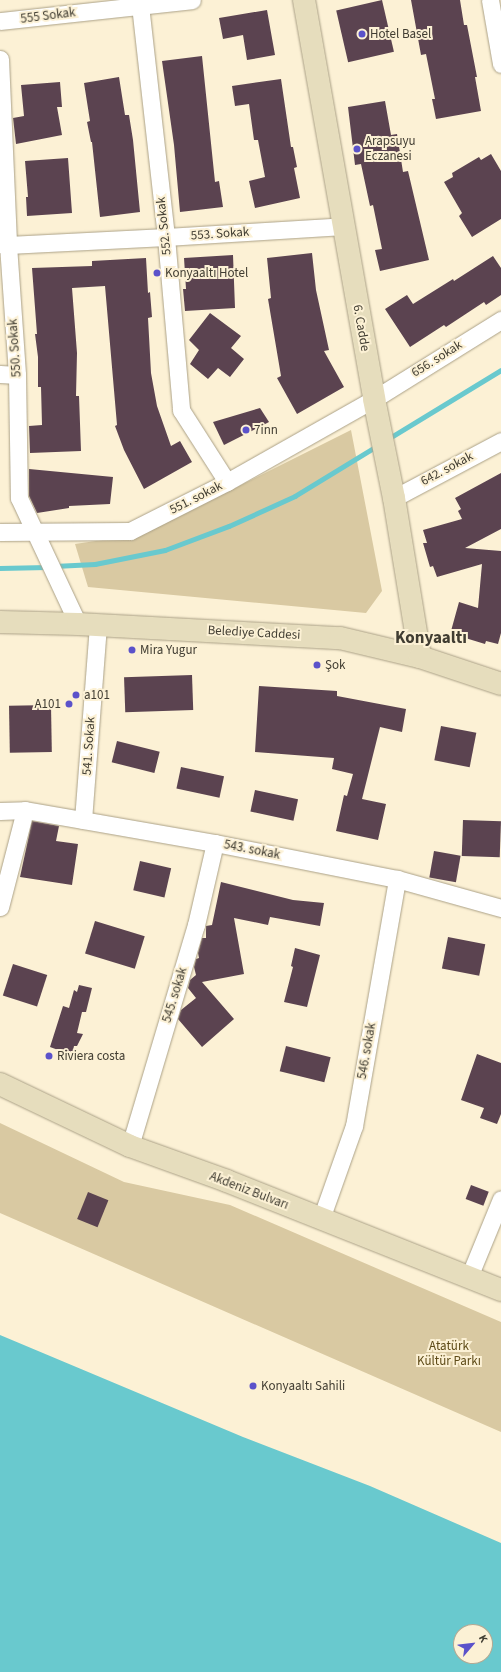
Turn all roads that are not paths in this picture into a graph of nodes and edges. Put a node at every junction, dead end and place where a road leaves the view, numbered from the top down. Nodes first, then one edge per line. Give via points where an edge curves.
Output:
1 (192, 0) edge
2 (304, 0) edge
3 (490, 0) edge
4 (140, 5) junction
5 (0, 21) edge
6 (0, 59) edge
7 (501, 64) edge
8 (344, 226) junction
9 (166, 237) junction
10 (4, 244) edge
11 (501, 320) edge
12 (0, 374) edge
13 (17, 375) junction
14 (374, 399) junction
15 (501, 441) edge
16 (227, 482) junction
17 (394, 498) junction
18 (0, 532) edge
19 (35, 533) junction
20 (0, 622) edge
21 (88, 624) junction
22 (420, 657) junction
23 (501, 684) edge
24 (26, 810) junction
25 (0, 811) edge
26 (83, 820) junction
27 (215, 843) junction
28 (397, 879) junction
29 (0, 907) edge
30 (501, 908) edge
31 (0, 1084) edge
32 (130, 1146) junction
33 (501, 1199) edge
34 (321, 1219) junction
35 (469, 1277) junction
36 (501, 1290) edge

1 - 4 street, 555 Sokak
2 - 8 main road, 6. Cadde
3 - 7 street
4 - 5 street, 555 Sokak
4 - 9 street, 552. Sokak
6 - 10 street, 550. Sokak
8 - 9 street, 553. Sokak
8 - 14 main road, 6. Cadde
9 - 10 street, 553. Sokak
9 - 16 street, 552. Sokak via 181,410
10 - 13 street, 550. Sokak
11 - 14 street, 656. sokak
12 - 13 street
13 - 19 street, 550. Sokak via 19,498
14 - 16 street, 551. sokak
14 - 17 main road, 6. Cadde
15 - 17 street, 642. sokak
16 - 19 street, 551. sokak via 130,532
17 - 22 main road, 6. Cadde
18 - 19 street, 551. sokak
19 - 21 street, 550. Sokak via 68,601
20 - 21 main road, Belediye Caddesi
21 - 22 main road, Belediye Caddesi via 340,638
21 - 26 street, 541. Sokak
22 - 23 main road, Belediye Caddesi
24 - 25 street, 543. sokak
24 - 26 street, 543. sokak
24 - 29 street
26 - 27 street, 543. sokak
27 - 28 street, 543. sokak
27 - 32 street, 545. sokak via 196,925
28 - 30 street, 543. sokak
28 - 34 street, 546. sokak via 354,1126
31 - 32 main road, Akdeniz Bulvarı
32 - 34 main road, Akdeniz Bulvarı
33 - 35 street
34 - 35 main road, Akdeniz Bulvarı
35 - 36 main road, Akdeniz Bulvarı

